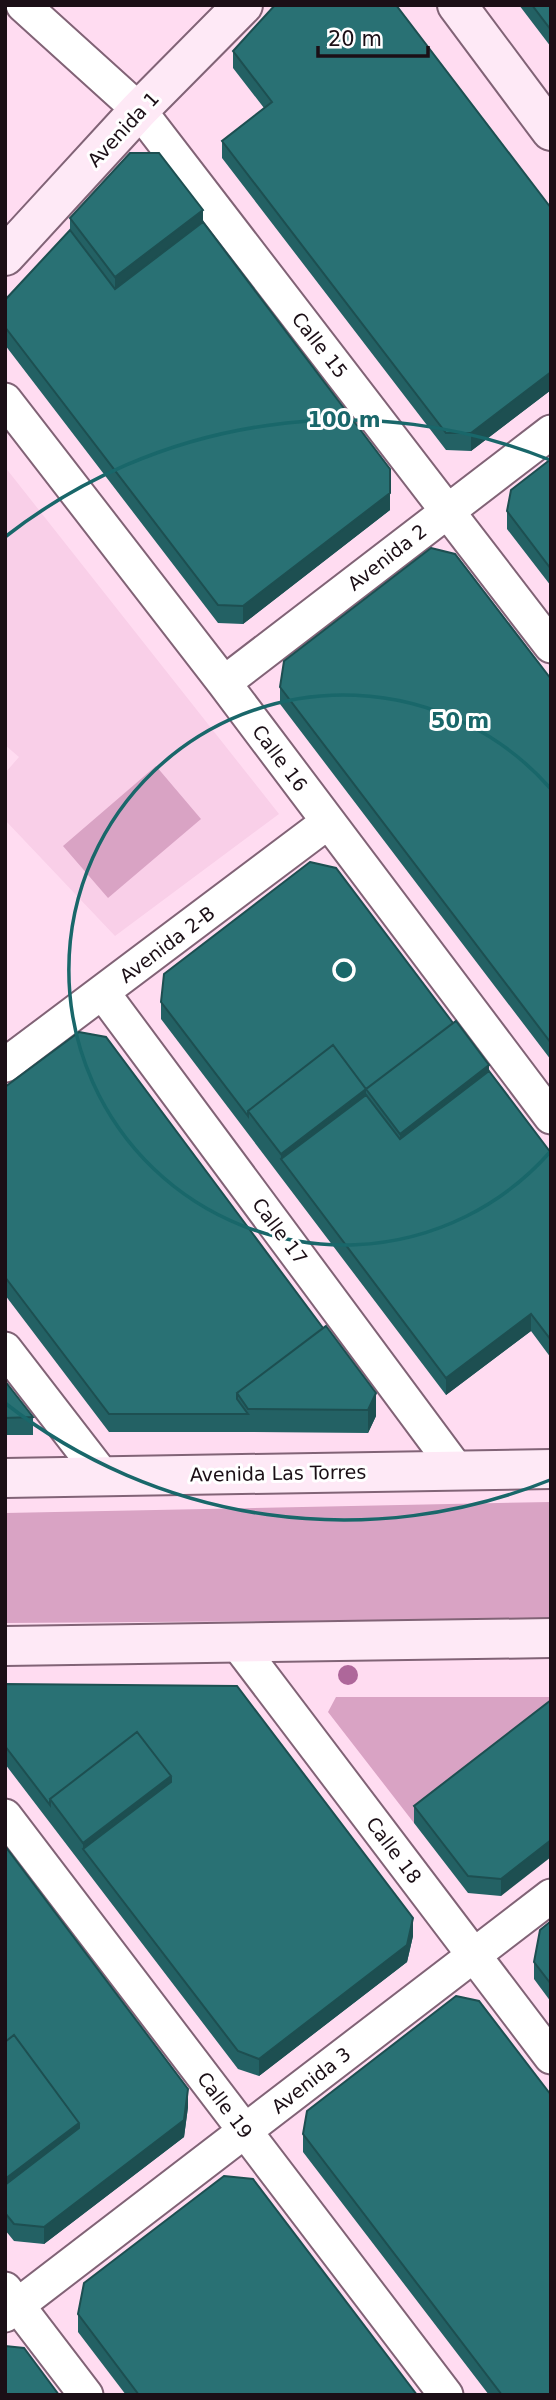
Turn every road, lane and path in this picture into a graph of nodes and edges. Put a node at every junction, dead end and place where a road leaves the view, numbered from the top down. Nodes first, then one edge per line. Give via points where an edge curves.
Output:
1 (23, 5) edge
2 (243, 5) edge
3 (457, 5) edge
4 (139, 110) junction
5 (551, 131) edge
6 (5, 256) edge
7 (5, 400) edge
8 (551, 432) edge
9 (448, 511) junction
10 (551, 646) edge
11 (224, 683) junction
12 (328, 822) junction
13 (103, 993) junction
14 (5, 1065) edge
15 (551, 1117) edge
16 (5, 1349) edge
17 (551, 1469) edge
18 (457, 1470) junction
19 (103, 1476) junction
20 (5, 1478) edge
21 (551, 1638) edge
22 (237, 1643) junction
23 (5, 1646) edge
24 (5, 1816) edge
25 (551, 1896) edge
26 (474, 1955) junction
27 (551, 2057) edge
28 (245, 2131) junction
29 (9, 2303) edge
30 (86, 2395) edge
31 (446, 2395) edge

1 - 4 street, Calle 15
2 - 4 street, Avenida 1
3 - 5 street
4 - 6 street, Avenida 1
4 - 9 street, Calle 15
7 - 11 street, Calle 16
8 - 9 street, Avenida 2
9 - 10 street, Calle 15
9 - 11 street, Avenida 2
11 - 12 street, Calle 16
12 - 13 street, Avenida 2-B
12 - 15 street, Calle 16
13 - 14 street, Avenida 2-B
13 - 18 street, Calle 17
16 - 19 street
17 - 18 street, Avenida Las Torres
18 - 19 street, Avenida Las Torres
19 - 20 street, Avenida Las Torres
21 - 22 street
22 - 23 street
22 - 26 street, Calle 18
24 - 28 street, Calle 19
25 - 26 street, Avenida 3
26 - 27 street, Calle 18
26 - 28 street, Avenida 3
28 - 29 street, Avenida 3
28 - 31 street, Calle 19
29 - 30 street

